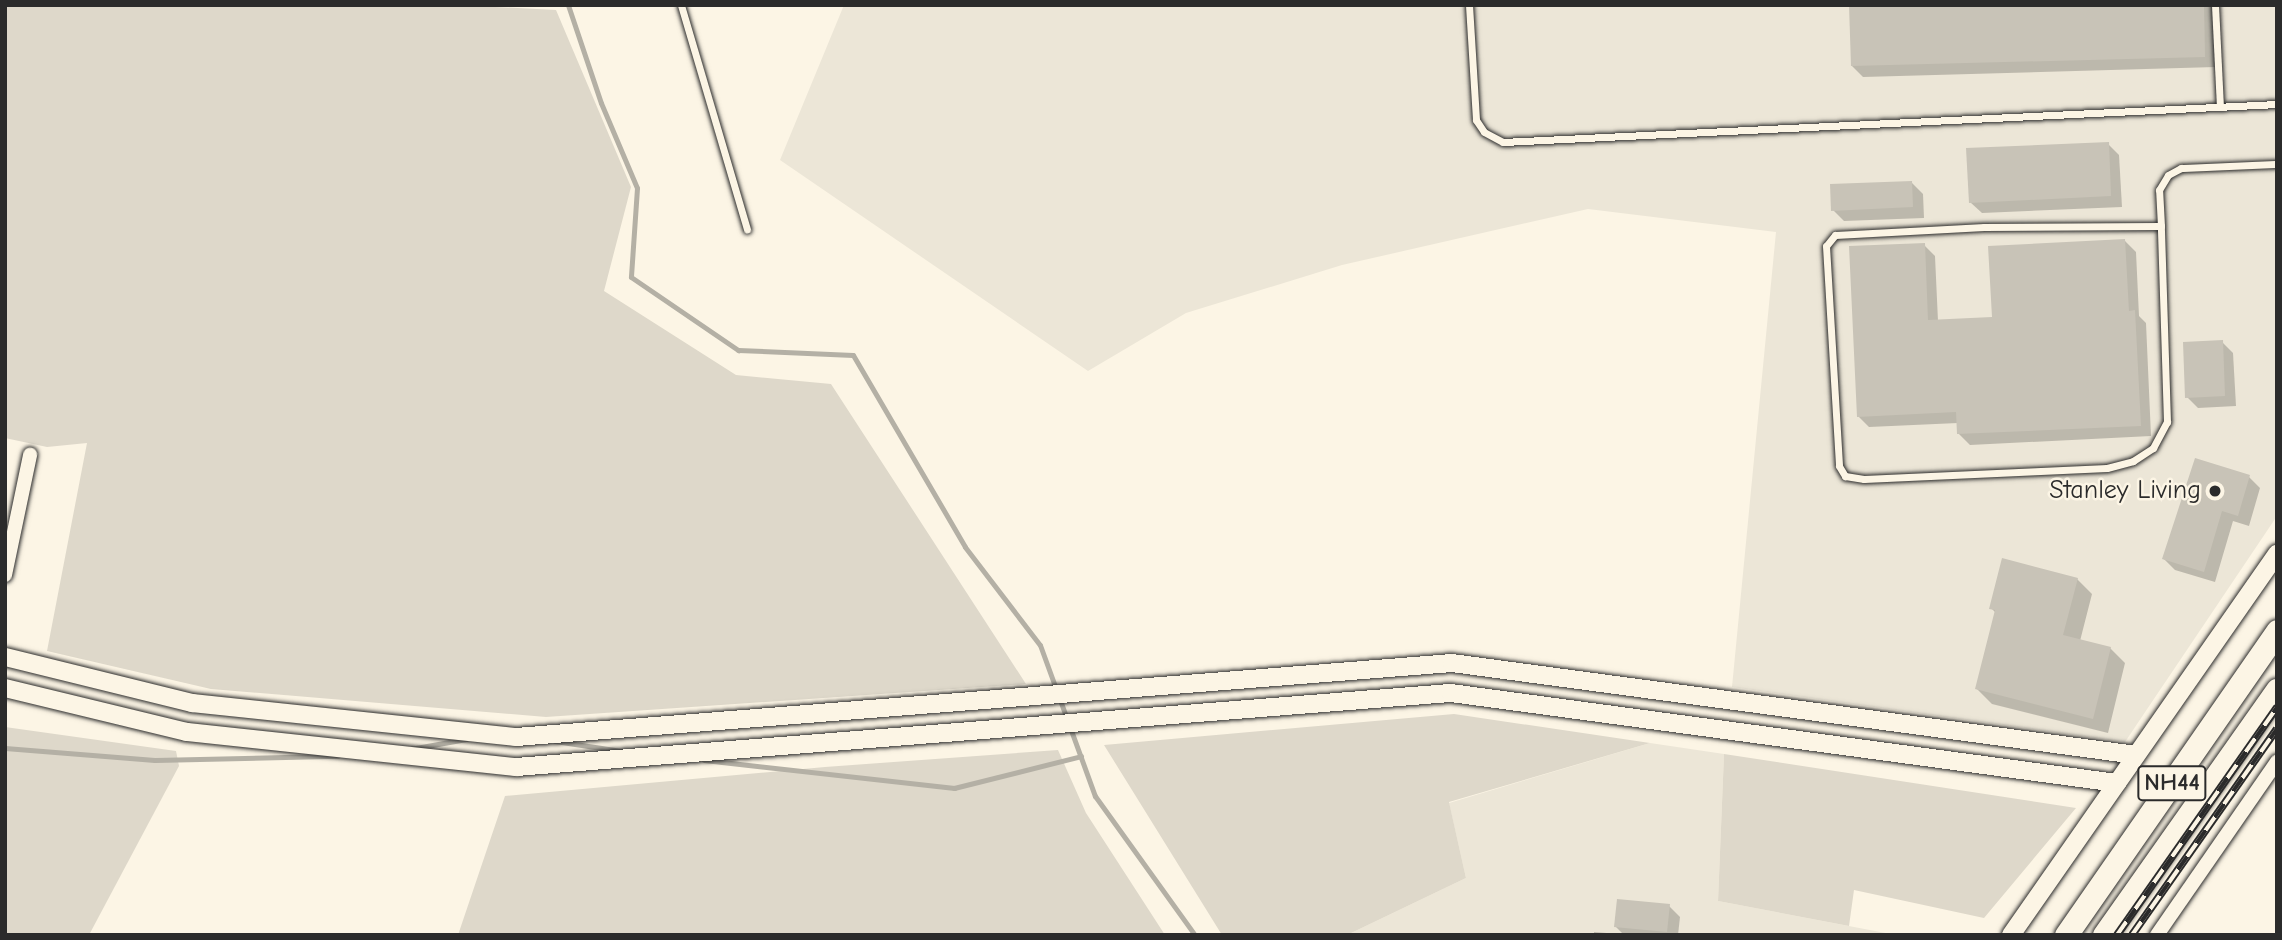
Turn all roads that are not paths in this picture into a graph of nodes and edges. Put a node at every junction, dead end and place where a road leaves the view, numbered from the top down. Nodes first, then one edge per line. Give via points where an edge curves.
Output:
1 (681, 5) edge
2 (1469, 5) edge
3 (2215, 5) edge
4 (2277, 104) edge
5 (2220, 107) junction
6 (2277, 164) edge
7 (2161, 226) junction
8 (747, 229) dead end
9 (30, 455) dead end
10 (2277, 554) edge
11 (5, 575) edge
12 (2277, 631) edge
13 (5, 657) edge
14 (5, 688) edge
15 (2277, 690) edge
16 (2136, 755) junction
17 (2277, 762) edge
18 (2117, 783) junction
19 (2011, 935) edge
20 (2066, 935) edge
21 (2104, 935) edge
22 (2157, 935) edge

1 - 8 lane
2 - 5 lane via 1476,120 1484,132 1503,142
3 - 5 lane
4 - 5 lane
6 - 7 lane via 2181,168 2168,175 2159,190
7 - 7 lane via 2167,422 2153,448 2133,461 2108,468 1864,479 1845,476 1839,466 1826,246 1835,235 1983,227
9 - 11 street
10 - 16 street
12 - 20 highway, NH44
13 - 16 street via 192,703 516,737 1452,663
14 - 18 street via 187,732 516,767 1451,693
15 - 21 highway, NH44
16 - 18 street
17 - 22 street
18 - 19 street

